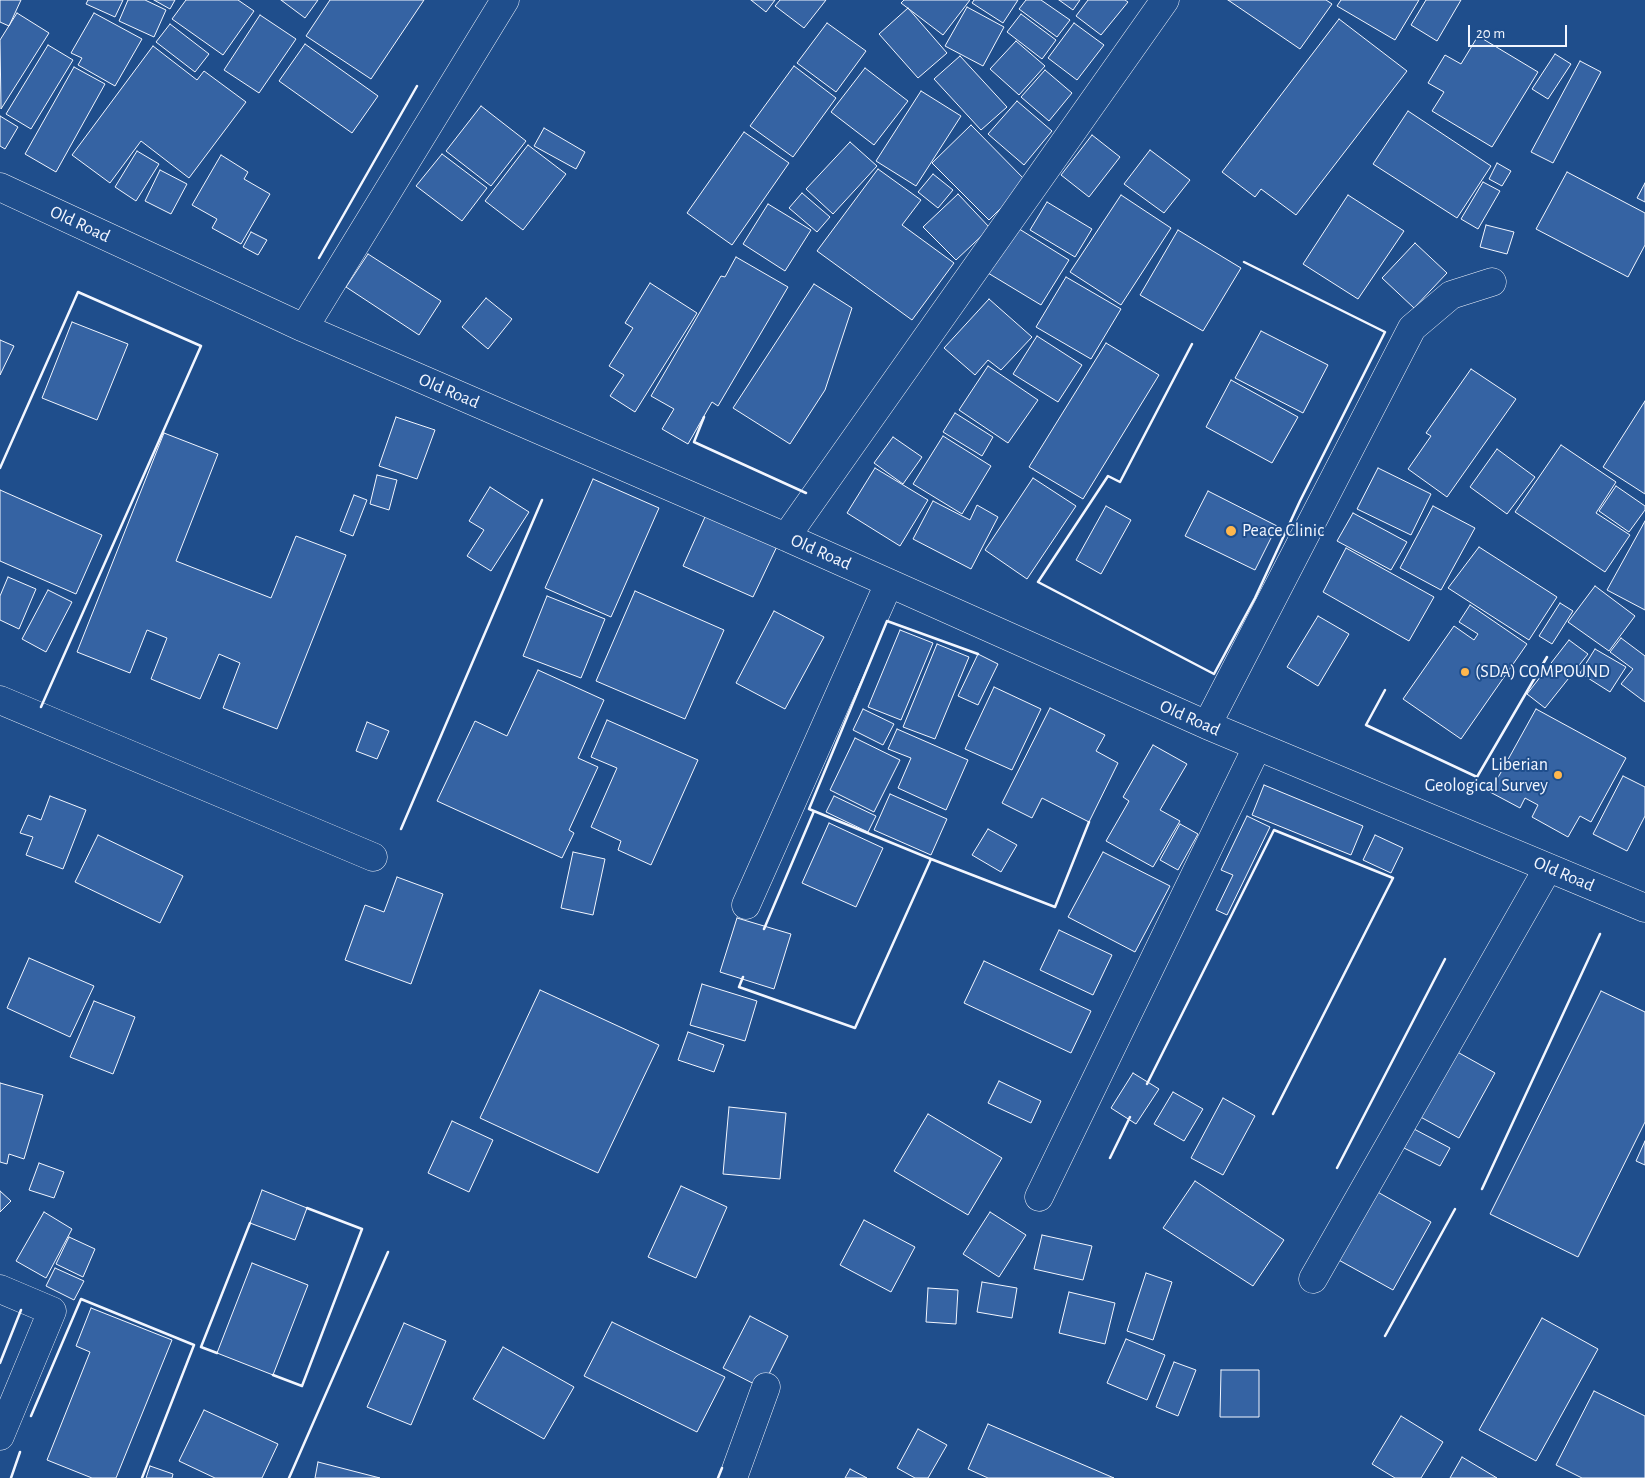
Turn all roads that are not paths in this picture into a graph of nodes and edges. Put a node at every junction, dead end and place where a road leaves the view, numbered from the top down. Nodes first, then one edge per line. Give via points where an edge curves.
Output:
1 (505, 0) edge
2 (1165, 0) edge
3 (0, 187) edge
4 (1492, 282) dead end
5 (304, 328) junction
6 (786, 537) junction
7 (889, 583) junction
8 (0, 700) edge
9 (1207, 725) junction
10 (1257, 747) junction
11 (373, 857) dead end
12 (1548, 868) junction
13 (746, 905) dead end
14 (1645, 908) edge
15 (1039, 1197) dead end
16 (1313, 1279) dead end
17 (0, 1289) edge
18 (766, 1387) dead end
19 (0, 1436) edge
20 (733, 1478) edge

1 - 5 street
2 - 6 street
3 - 5 street, Old Road
4 - 9 street via 1451,295 1412,328
5 - 6 street, Old Road
6 - 7 street, Old Road
7 - 9 street, Old Road
7 - 13 street
8 - 11 street
9 - 10 street, Old Road
10 - 12 street, Old Road
10 - 15 street
12 - 14 street, Old Road
12 - 16 street
17 - 19 street via 52,1311
18 - 20 street

